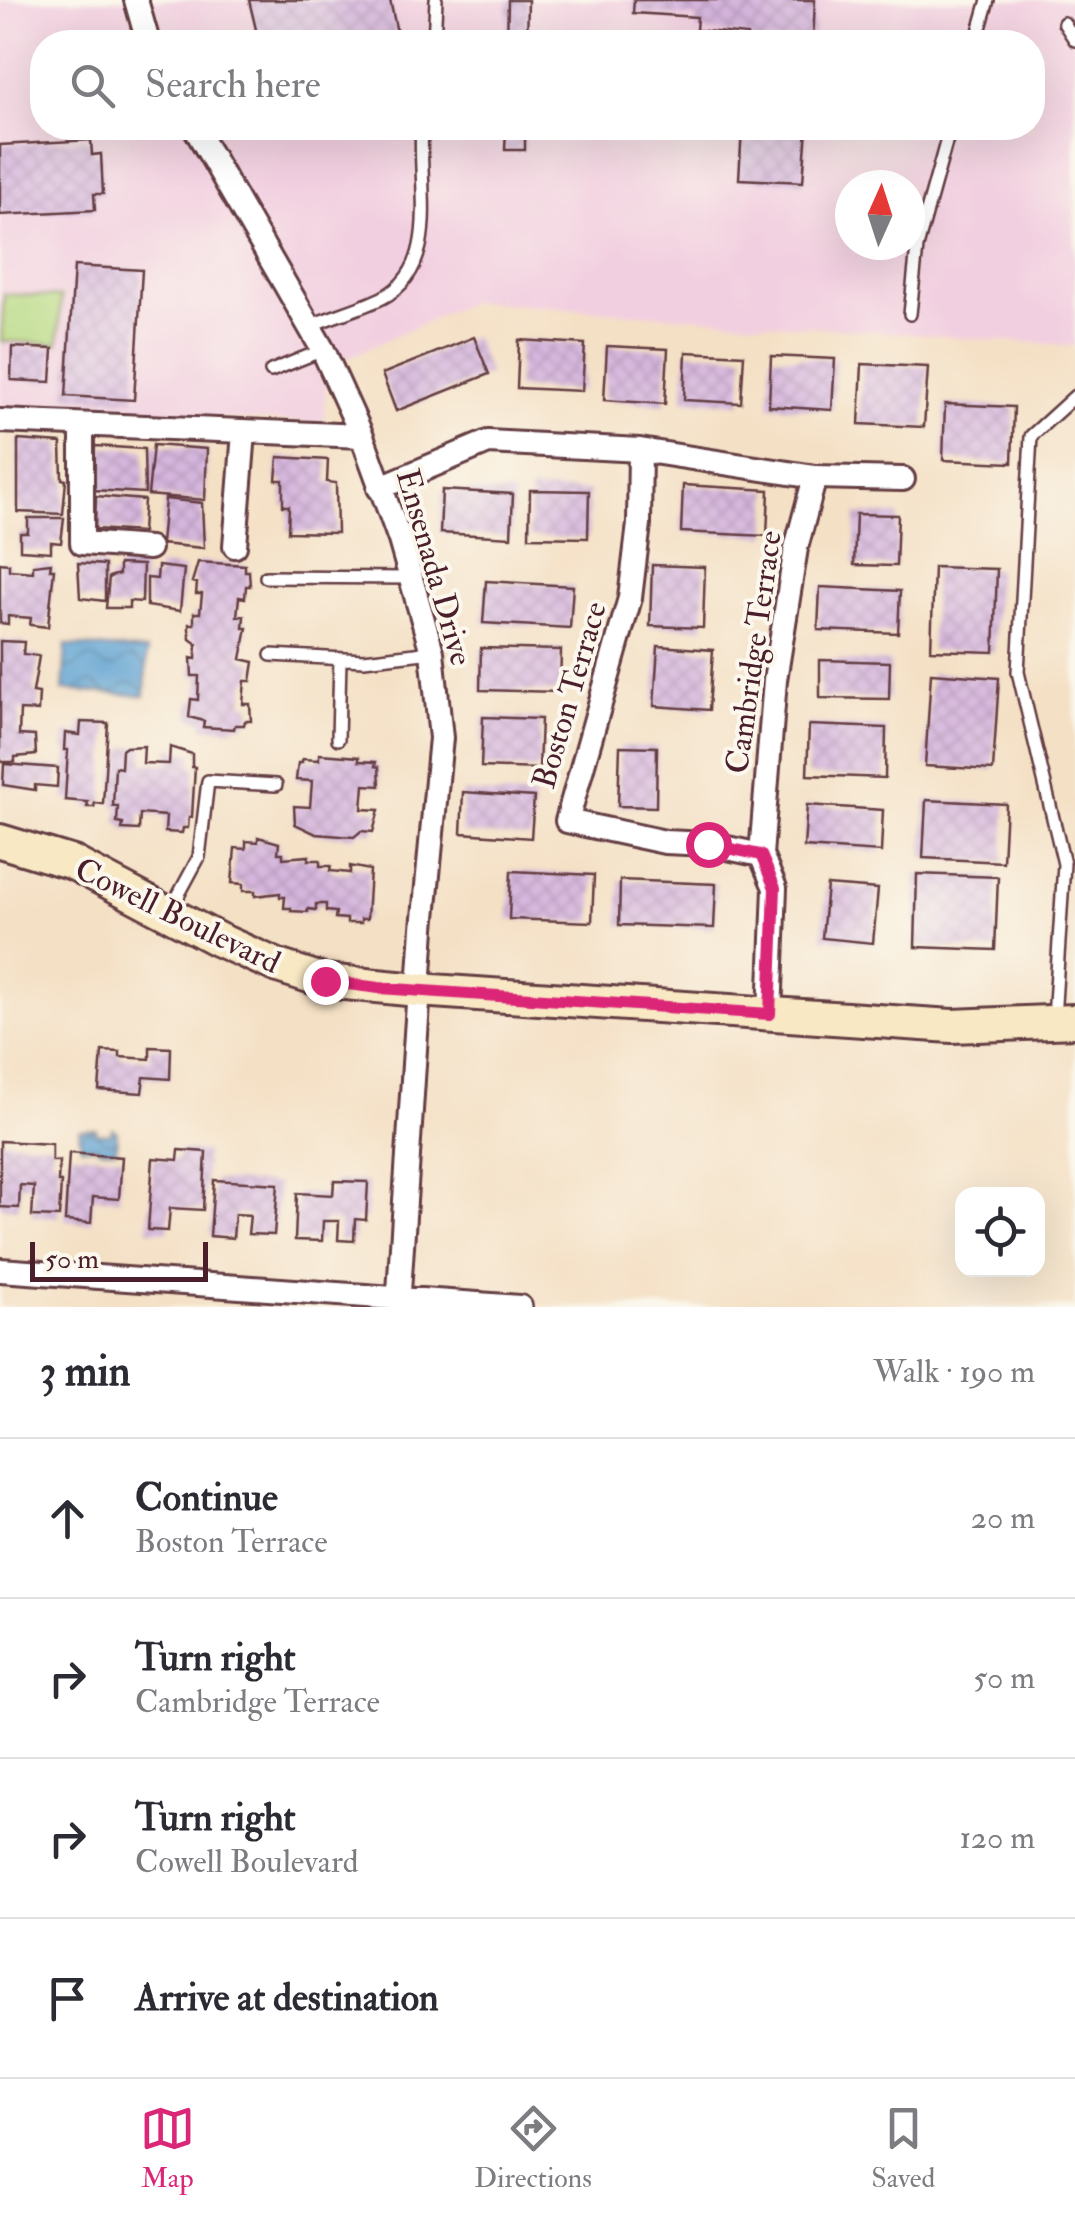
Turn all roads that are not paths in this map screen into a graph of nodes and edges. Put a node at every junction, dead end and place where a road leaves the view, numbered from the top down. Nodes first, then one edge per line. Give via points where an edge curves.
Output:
1 (136, 0) edge
2 (436, 0) edge
3 (988, 0) edge
4 (1064, 23) dead end
5 (145, 30) edge
6 (435, 30) edge
7 (979, 30) edge
8 (1075, 40) edge
9 (203, 140) edge
10 (422, 140) edge
11 (947, 140) edge
12 (910, 314) dead end
13 (309, 326) junction
14 (323, 350) junction
15 (271, 371) dead end
16 (1075, 396) edge
17 (0, 421) edge
18 (82, 424) junction
19 (244, 432) junction
20 (362, 436) junction
21 (640, 450) junction
22 (815, 477) junction
23 (903, 479) dead end
24 (379, 488) junction
25 (235, 546) dead end
26 (149, 548) dead end
27 (266, 578) dead end
28 (408, 578) junction
29 (432, 652) junction
30 (271, 656) dead end
31 (340, 659) junction
32 (338, 739) dead end
33 (276, 784) dead end
34 (0, 842) edge
35 (761, 855) junction
36 (1070, 863) edge
37 (169, 913) junction
38 (418, 990) junction
39 (770, 1014) junction
40 (1065, 1022) edge
41 (0, 1270) edge
42 (398, 1303) edge
43 (520, 1307) edge

1 - 5 street
2 - 6 lane
3 - 7 lane
4 - 8 lane
9 - 13 street, Ensenada Drive
10 - 13 lane via 416,267 382,298
11 - 12 lane via 917,247
13 - 14 street, Ensenada Drive
14 - 15 lane
14 - 20 street, Ensenada Drive
16 - 36 lane via 1031,436 1018,672
17 - 18 street
18 - 19 street
18 - 26 street via 82,543
19 - 20 street
19 - 25 street
20 - 24 street, Ensenada Drive
21 - 22 street
21 - 24 street via 488,442
21 - 35 street, Boston Terrace via 630,598 568,821
22 - 23 street
22 - 35 street, Cambridge Terrace via 775,680
24 - 28 street, Ensenada Drive
27 - 28 lane
28 - 29 street, Ensenada Drive
29 - 31 lane
29 - 38 street, Ensenada Drive via 441,738
30 - 31 lane
31 - 32 lane
33 - 37 lane via 208,781 199,858
34 - 37 main road, Cowell Boulevard via 73,863
35 - 39 street, Cambridge Terrace via 775,888
36 - 40 lane via 1054,984
37 - 38 main road, Cowell Boulevard via 325,981
38 - 39 main road, Cowell Boulevard
38 - 42 street, Ensenada Drive
39 - 40 main road, Cowell Boulevard via 952,1026
41 - 42 street
42 - 43 street

